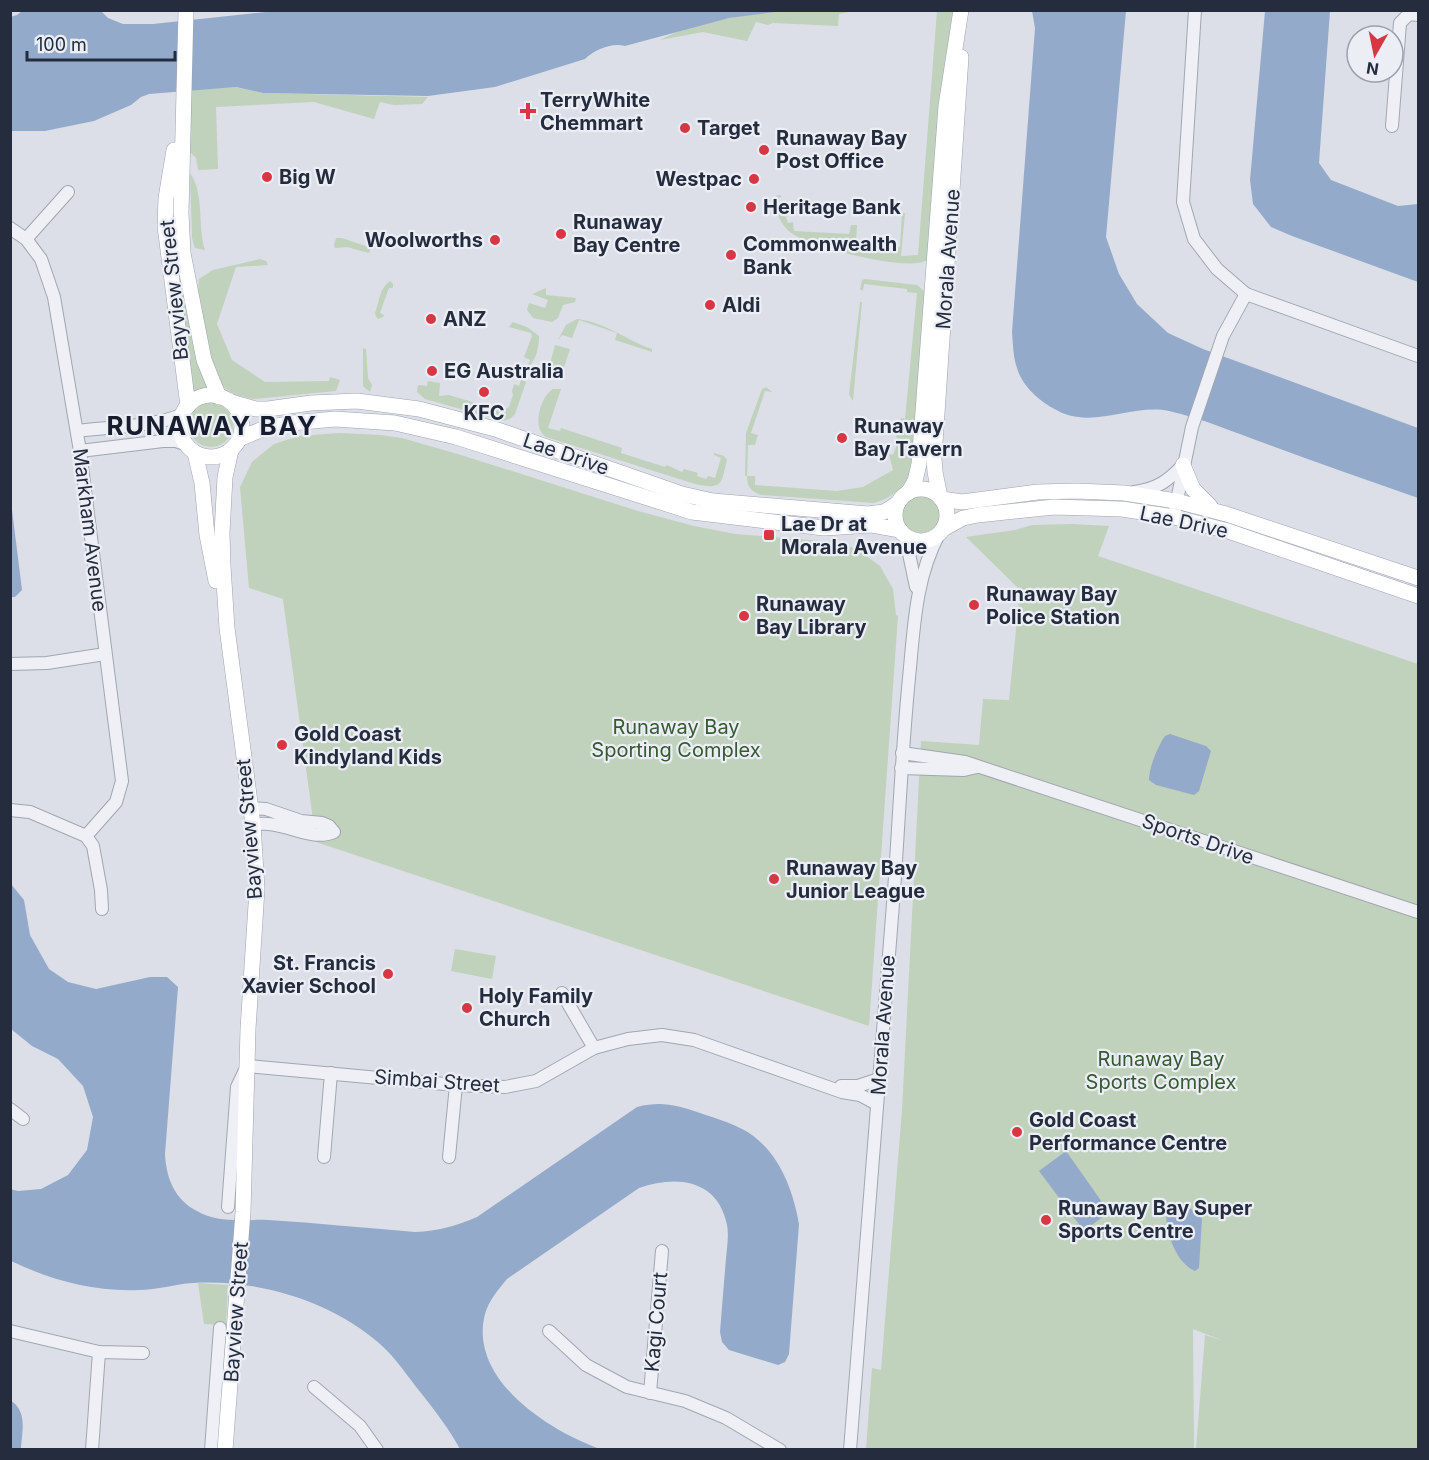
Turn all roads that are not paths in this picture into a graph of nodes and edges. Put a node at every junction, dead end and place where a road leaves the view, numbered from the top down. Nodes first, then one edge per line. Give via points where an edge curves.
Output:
1 (1195, 10) edge
2 (186, 12) edge
3 (1419, 15) edge
4 (960, 16) edge
5 (182, 102) junction
6 (1392, 126) dead end
7 (68, 192) dead end
8 (10, 228) edge
9 (26, 239) junction
10 (1246, 294) junction
11 (1419, 356) edge
12 (225, 399) junction
13 (357, 401) junction
14 (185, 410) junction
15 (342, 420) junction
16 (77, 431) junction
17 (235, 445) junction
18 (190, 448) junction
19 (80, 451) junction
20 (1183, 465) junction
21 (1124, 493) junction
22 (903, 498) junction
23 (941, 498) junction
24 (1176, 501) junction
25 (1216, 510) junction
26 (1174, 517) junction
27 (941, 531) junction
28 (903, 532) junction
29 (1419, 578) edge
30 (1419, 597) edge
31 (916, 600) junction
32 (227, 628) junction
33 (105, 654) junction
34 (10, 664) edge
35 (902, 753) junction
36 (978, 767) junction
37 (901, 768) junction
38 (251, 808) junction
39 (10, 810) edge
40 (253, 825) junction
41 (86, 836) junction
42 (102, 909) dead end
43 (1419, 912) edge
44 (562, 993) dead end
45 (594, 1048) junction
46 (247, 1066) junction
47 (331, 1073) junction
48 (879, 1079) junction
49 (456, 1085) junction
50 (824, 1086) junction
51 (877, 1104) junction
52 (10, 1109) edge
53 (23, 1119) dead end
54 (324, 1157) dead end
55 (449, 1158) dead end
56 (228, 1207) dead end
57 (662, 1251) dead end
58 (220, 1328) dead end
59 (549, 1330) dead end
60 (10, 1331) edge
61 (99, 1352) junction
62 (143, 1353) dead end
63 (314, 1387) dead end
64 (650, 1393) junction
65 (92, 1449) edge
66 (212, 1449) edge
67 (225, 1449) edge
68 (377, 1449) edge
69 (780, 1449) edge
70 (850, 1449) edge

1 - 10 street via 1183,202 1194,238 1217,269
2 - 5 main road, Bayview Street
3 - 6 street via 1409,14 1400,23
4 - 22 main road, Morala Avenue via 946,106 919,464 915,481
4 - 23 main road, Morala Avenue via 960,98 934,458
5 - 12 main road, Bayview Street via 184,264 204,360
5 - 14 main road, Bayview Street via 165,226
7 - 9 street
8 - 9 street, Markham Avenue
9 - 16 street, Markham Avenue via 41,260 54,297
10 - 11 street
10 - 20 street via 1218,351
12 - 13 main road, Lae Drive via 256,409
12 - 14 main road via 202,397
12 - 17 main road via 241,419 242,429
13 - 15 main road
13 - 22 main road, Lae Drive via 404,406 495,429 682,494 713,501 868,514 884,512
14 - 16 street via 156,422
14 - 18 main road via 180,429
15 - 17 main road, Lae Drive via 282,424 255,432
15 - 28 main road, Lae Drive via 395,423 443,433 692,512 824,528 872,525
16 - 19 street, Markham Avenue
17 - 18 main road via 225,454 210,457
17 - 32 main road, Bayview Street via 225,470 222,533
18 - 19 street via 176,441 163,441
18 - 32 main road, Bayview Street via 202,483 210,554
19 - 33 street, Markham Avenue
20 - 21 street via 1160,486
20 - 24 street
20 - 25 main road via 1193,489
21 - 23 main road, Lae Drive via 1055,492 962,502
21 - 24 main road, Lae Drive
22 - 23 main road via 922,489
22 - 28 main road via 896,517
23 - 27 main road via 947,514
24 - 25 main road, Lae Drive
24 - 26 street
25 - 29 main road, Lae Drive
26 - 27 main road, Lae Drive via 1122,509 1054,507 963,518
26 - 30 main road, Lae Drive via 1228,531
27 - 28 main road via 926,540 911,539
27 - 31 street, Morala Avenue via 927,558
28 - 31 street, Morala Avenue via 914,572
31 - 35 street, Morala Avenue
32 - 38 main road, Bayview Street
33 - 34 street
33 - 41 street, Markham Avenue via 122,782 116,802
35 - 36 street, Sports Drive via 958,760
35 - 37 street, Morala Avenue
36 - 37 street, Sports Drive
36 - 43 street, Sports Drive
37 - 48 street, Morala Avenue
38 - 40 main road, Bayview Street
38 - 40 street via 325,824 334,832 320,836 275,823
39 - 41 street via 30,812
40 - 46 main road, Bayview Street via 257,889
41 - 42 street via 93,846
44 - 45 street
45 - 49 street, Simbai Street via 536,1081 505,1087
45 - 50 street, Simbai Street via 662,1035 694,1040
46 - 47 street, Simbai Street
46 - 56 street, Bayview Street via 237,1087
46 - 67 main road, Bayview Street via 243,1212
47 - 49 street, Simbai Street
47 - 54 street
48 - 50 street, Simbai Street via 858,1086
48 - 51 street, Morala Avenue
49 - 55 street
50 - 51 street, Simbai Street via 860,1095
51 - 70 street, Morala Avenue
52 - 53 street
57 - 64 street, Kagi Court
58 - 66 street, Bayview Street
59 - 64 street via 586,1365 627,1387
60 - 61 street
61 - 62 street
61 - 65 street
63 - 68 street via 360,1426
64 - 69 street via 685,1401 726,1418

